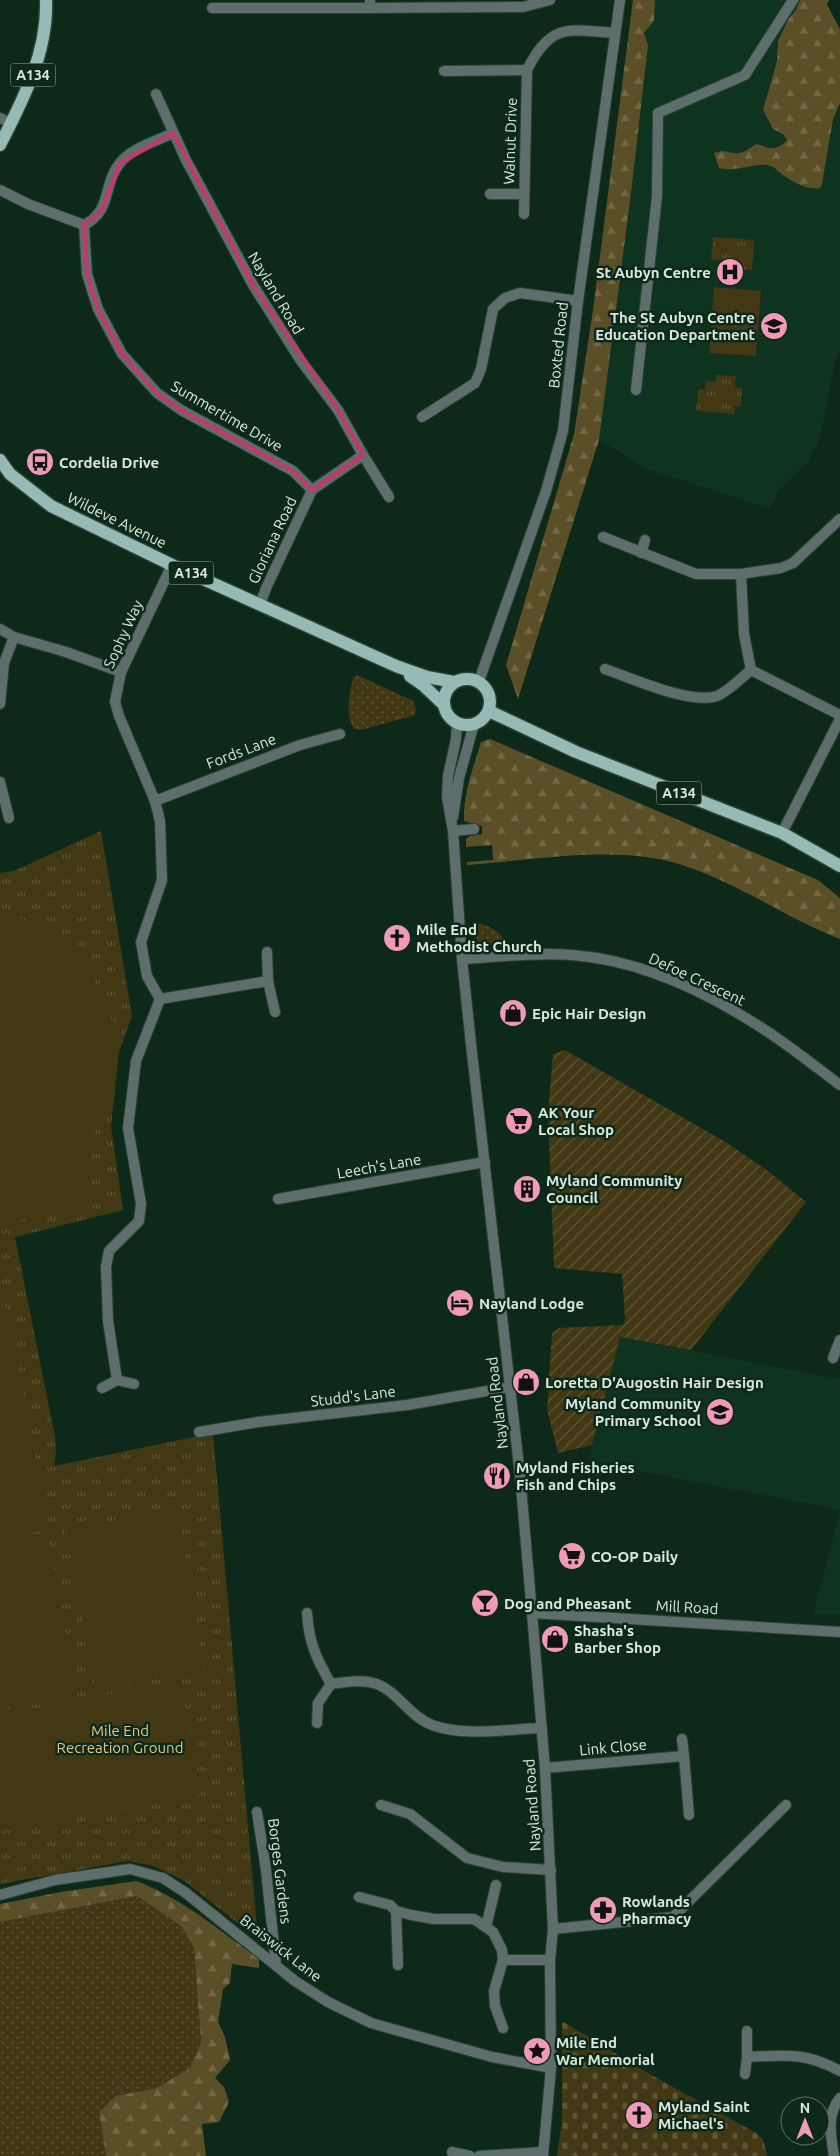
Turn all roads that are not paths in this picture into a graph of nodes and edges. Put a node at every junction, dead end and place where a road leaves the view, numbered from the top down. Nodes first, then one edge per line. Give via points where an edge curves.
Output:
1 (46, 0) edge
2 (550, 0) edge
3 (620, 0) edge
4 (792, 0) edge
5 (370, 4) edge
6 (212, 8) dead end
7 (615, 33) junction
8 (527, 70) junction
9 (444, 71) dead end
10 (156, 94) dead end
11 (5, 121) edge
12 (173, 133) junction
13 (0, 144) edge
14 (0, 190) edge
15 (490, 194) dead end
16 (523, 194) junction
17 (524, 214) dead end
18 (84, 225) junction
19 (578, 301) junction
20 (636, 390) dead end
21 (422, 417) dead end
22 (363, 455) junction
23 (0, 460) edge
24 (312, 490) junction
25 (389, 497) dead end
26 (840, 519) edge
27 (603, 537) dead end
28 (645, 540) dead end
29 (641, 553) junction
30 (172, 565) junction
31 (741, 574) junction
32 (260, 604) junction
33 (0, 629) edge
34 (14, 637) junction
35 (396, 666) junction
36 (605, 668) dead end
37 (751, 670) junction
38 (121, 672) junction
39 (479, 681) junction
40 (454, 682) junction
41 (0, 704) edge
42 (444, 705) junction
43 (489, 711) junction
44 (840, 715) edge
45 (840, 719) edge
46 (457, 723) junction
47 (474, 724) junction
48 (340, 734) dead end
49 (0, 782) edge
50 (155, 802) junction
51 (9, 818) dead end
52 (453, 827) junction
53 (474, 829) dead end
54 (782, 833) junction
55 (840, 866) edge
56 (267, 952) dead end
57 (462, 959) junction
58 (268, 981) junction
59 (160, 999) junction
60 (275, 1012) dead end
61 (840, 1085) edge
62 (485, 1162) junction
63 (278, 1199) dead end
64 (840, 1340) edge
65 (833, 1358) dead end
66 (117, 1380) junction
67 (134, 1384) dead end
68 (510, 1387) junction
69 (102, 1388) dead end
70 (199, 1432) dead end
71 (307, 1613) dead end
72 (532, 1613) junction
73 (840, 1632) edge
74 (331, 1684) junction
75 (317, 1722) dead end
76 (542, 1728) junction
77 (682, 1739) dead end
78 (684, 1756) junction
79 (545, 1768) junction
80 (381, 1805) dead end
81 (786, 1805) dead end
82 (257, 1812) dead end
83 (689, 1815) dead end
84 (551, 1870) junction
85 (496, 1885) dead end
86 (0, 1895) edge
87 (358, 1897) dead end
88 (396, 1911) junction
89 (486, 1927) junction
90 (553, 1929) junction
91 (503, 1960) junction
92 (550, 1960) junction
93 (276, 1964) junction
94 (398, 1965) dead end
95 (503, 2028) dead end
96 (746, 2031) dead end
97 (746, 2057) junction
98 (551, 2068) junction
99 (840, 2071) edge
100 (745, 2074) dead end
101 (840, 2098) edge
102 (452, 2152) dead end
103 (543, 2154) edge
104 (470, 2156) edge
105 (479, 2156) edge
106 (834, 2156) edge

1 - 11 main road, A134 via 42,47 33,75
2 - 5 street via 523,7
3 - 7 street, Boxted Road
4 - 20 street via 745,75 658,113 657,196
5 - 6 street
7 - 8 street, Walnut Drive via 562,31 545,41
7 - 19 street, Boxted Road
8 - 9 street
8 - 16 street, Walnut Drive
10 - 12 street, Nayland Road
11 - 13 main road, A134
12 - 18 street via 133,152 120,163 102,210 94,220
12 - 22 street, Nayland Road via 254,287 301,361 338,410
14 - 18 street
15 - 16 street
16 - 17 street, Walnut Drive
18 - 24 street, Summertime Drive via 87,274 98,309 122,354 157,392 181,410 293,471
19 - 21 street via 520,293 504,298 493,309 475,383
19 - 39 street, Boxted Road via 564,431
22 - 24 street, Gloriana Road
22 - 25 street, Nayland Road
23 - 30 main road, Wildeve Avenue / A134 via 10,474 51,506
24 - 32 street, Gloriana Road
26 - 31 street via 793,563
27 - 29 street
28 - 29 street
29 - 31 street via 696,574
30 - 32 main road, Wildeve Avenue / A134
30 - 38 street, Sophy Way
31 - 37 street via 744,634
32 - 35 main road, Wildeve Avenue / A134
33 - 34 street
34 - 38 street
34 - 41 street via 4,663
35 - 40 main road, Wildeve Avenue / A134
35 - 42 main road, Wildeve Avenue / A134
36 - 37 street via 658,689 691,696 716,696
37 - 44 street
38 - 50 street, Sophy Way via 115,702
39 - 40 main road via 467,678
39 - 43 main road via 490,694
40 - 42 main road via 445,696
42 - 46 main road
43 - 47 main road via 483,720
43 - 54 main road, A134 via 576,752
45 - 54 street
46 - 47 main road
46 - 52 street, Nayland Road via 447,790
47 - 52 street, Nayland Road via 459,778
48 - 50 street, Fords Lane via 300,745
49 - 51 street
50 - 59 street, Sophy Way via 160,821 162,880 140,942 147,976
52 - 53 street
52 - 57 street, Nayland Road
54 - 55 main road, A134
56 - 58 street
57 - 61 street, Defoe Crescent via 570,955 635,966 713,999 755,1023
57 - 62 street, Nayland Road
58 - 59 street
58 - 60 street
59 - 66 street via 136,1061 128,1128 142,1204 139,1221 109,1251 106,1267 108,1321
62 - 63 street, Leech's Lane
62 - 68 street, Nayland Road
64 - 65 street
66 - 67 street
66 - 69 street
68 - 70 street, Studd's Lane via 407,1405
68 - 72 street, Nayland Road
71 - 74 street via 308,1634 315,1657
72 - 73 street, Mill Road
72 - 76 street, Nayland Road
74 - 75 street via 318,1703
74 - 76 street via 356,1681 378,1684 414,1716 432,1725 461,1732
76 - 79 street, Nayland Road
77 - 78 street
78 - 79 street, Link Close
78 - 83 street
79 - 84 street, Nayland Road
80 - 84 street via 410,1814 467,1858 503,1867
81 - 90 street via 673,1917
82 - 93 street, Borges Gardens
84 - 90 street, Nayland Road
85 - 89 street
86 - 93 street, Braiswick Lane via 55,1880 130,1869 163,1878
87 - 88 street via 390,1906
88 - 89 street via 434,1919 474,1919
88 - 94 street
89 - 91 street via 493,1932
90 - 92 street, Nayland Road
91 - 92 street
91 - 95 street via 494,1991 495,2006
92 - 98 street, Nayland Road
93 - 98 street, Braiswick Lane via 295,1981 328,2002 371,2022 492,2057
96 - 97 street
97 - 99 street via 794,2055 814,2059
97 - 100 street
98 - 103 street, Nayland Road
101 - 106 street via 830,2122
102 - 104 street
103 - 105 street

